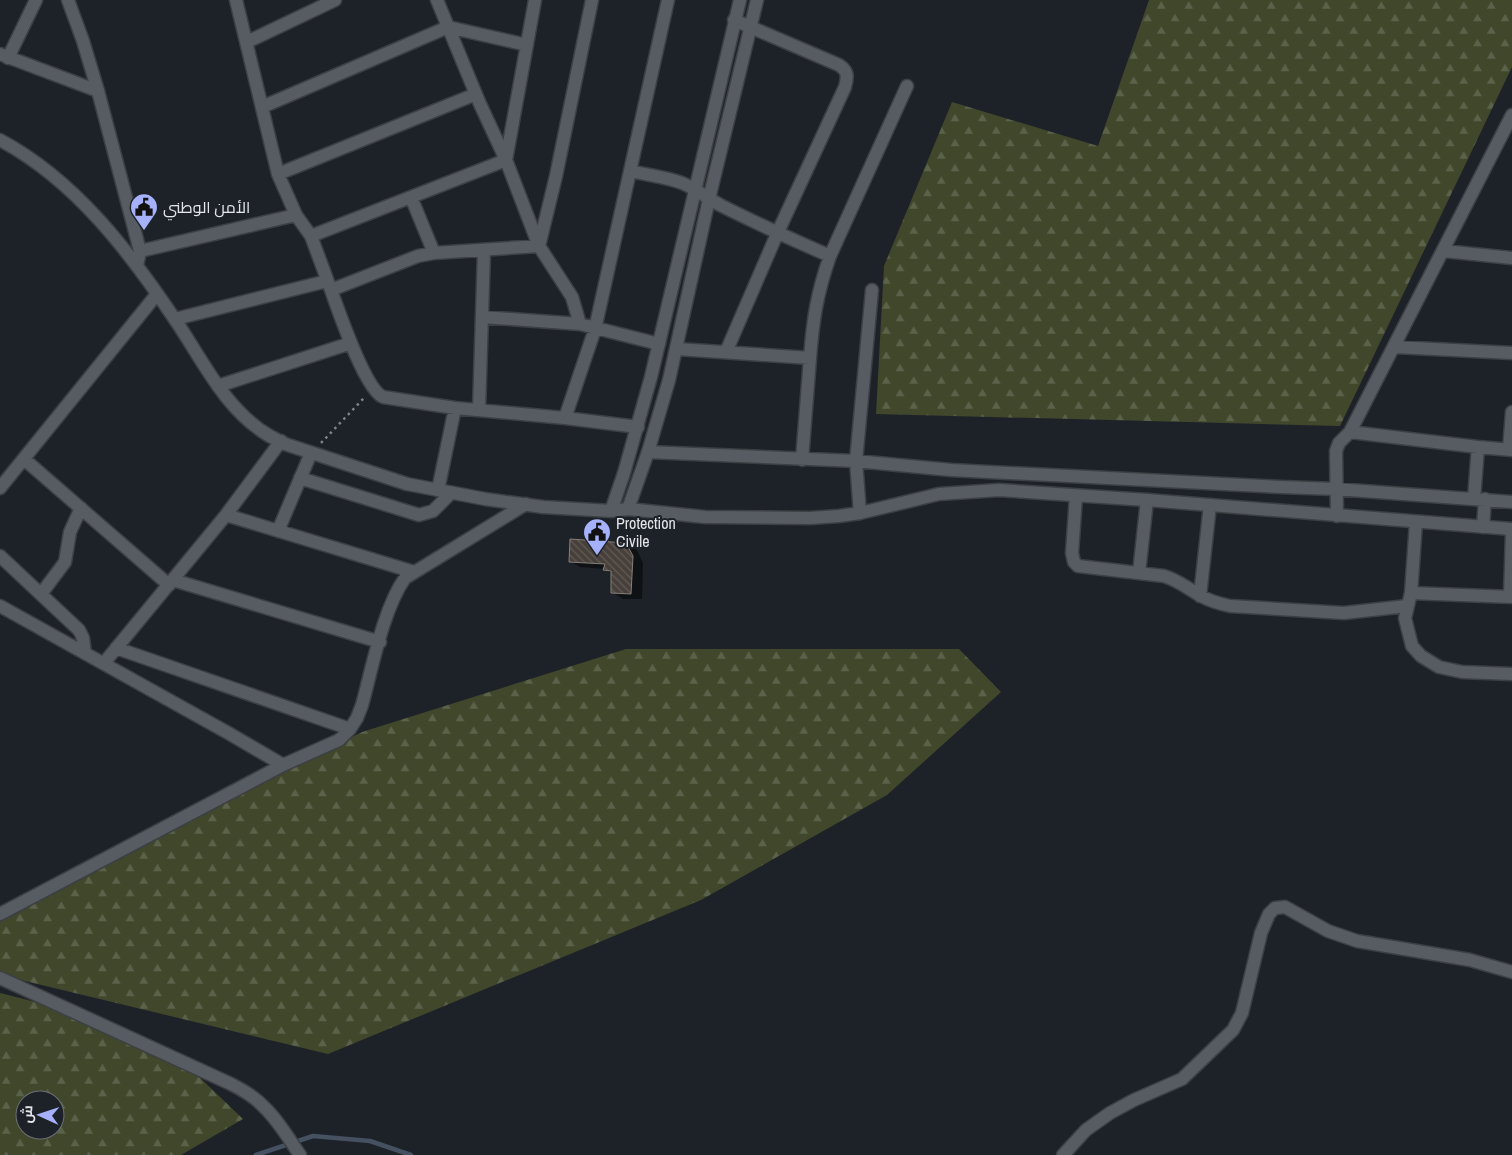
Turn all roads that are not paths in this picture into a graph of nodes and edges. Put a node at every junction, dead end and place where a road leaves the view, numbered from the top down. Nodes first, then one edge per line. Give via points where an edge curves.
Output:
1 (36, 0) edge
2 (71, 0) edge
3 (236, 0) edge
4 (335, 0) edge
5 (437, 0) edge
6 (535, 0) edge
7 (592, 0) edge
8 (668, 0) edge
9 (740, 0) edge
10 (757, 0) edge
11 (734, 20) junction
12 (751, 27) junction
13 (448, 28) junction
14 (246, 42) junction
15 (527, 45) junction
16 (4, 56) edge
17 (907, 86) dead end
18 (98, 91) junction
19 (476, 94) junction
20 (262, 107) junction
21 (1512, 115) edge
22 (0, 140) edge
23 (506, 160) junction
24 (630, 171) junction
25 (278, 174) junction
26 (695, 188) junction
27 (411, 197) junction
28 (708, 199) junction
29 (296, 216) junction
30 (777, 234) junction
31 (311, 236) junction
32 (539, 246) junction
33 (484, 250) junction
34 (140, 251) junction
35 (1444, 251) junction
36 (434, 253) junction
37 (830, 256) junction
38 (1512, 258) edge
39 (137, 266) junction
40 (329, 286) junction
41 (872, 290) dead end
42 (157, 294) junction
43 (482, 318) junction
44 (175, 319) junction
45 (580, 324) junction
46 (595, 328) junction
47 (351, 343) junction
48 (659, 344) junction
49 (1395, 347) junction
50 (677, 349) junction
51 (726, 352) junction
52 (1512, 353) edge
53 (810, 358) junction
54 (651, 377) junction
55 (669, 380) junction
56 (218, 386) junction
57 (455, 408) junction
58 (479, 410) junction
59 (1512, 412) edge
60 (565, 418) junction
61 (638, 427) junction
62 (1350, 432) junction
63 (281, 441) junction
64 (1478, 448) junction
65 (1511, 450) edge
66 (648, 452) junction
67 (311, 453) junction
68 (24, 459) junction
69 (802, 460) junction
70 (856, 461) junction
71 (1030, 474) junction
72 (300, 478) junction
73 (0, 488) edge
74 (1336, 489) junction
75 (438, 490) junction
76 (1029, 492) junction
77 (451, 493) junction
78 (1076, 496) junction
79 (1480, 499) junction
80 (1147, 500) junction
81 (1512, 502) edge
82 (526, 504) junction
83 (1210, 505) junction
84 (81, 508) junction
85 (628, 509) junction
86 (611, 511) junction
87 (860, 513) junction
88 (226, 515) junction
89 (1337, 516) junction
90 (1416, 522) junction
91 (1483, 527) junction
92 (1512, 530) edge
93 (278, 531) junction
94 (0, 556) edge
95 (414, 572) junction
96 (1139, 573) junction
97 (171, 582) junction
98 (1411, 593) junction
99 (41, 594) junction
100 (1200, 596) junction
101 (1511, 597) edge
102 (0, 606) edge
103 (1407, 606) junction
104 (380, 642) junction
105 (116, 648) junction
106 (85, 653) junction
107 (104, 664) junction
108 (1512, 674) edge
109 (350, 729) junction
110 (283, 765) junction
111 (0, 914) edge
112 (1512, 972) edge
113 (0, 978) edge
114 (300, 1155) edge
115 (1063, 1155) edge

1 - 16 street
2 - 18 street
3 - 14 street
4 - 14 street
5 - 13 street
6 - 15 street
7 - 32 street
8 - 24 street
9 - 11 street
10 - 12 street
11 - 12 street
11 - 26 street
12 - 28 street
12 - 30 street via 839,65 848,74 845,87
13 - 15 street
13 - 19 street
13 - 20 street
14 - 20 street
15 - 23 street
16 - 18 street
17 - 37 street
18 - 34 street
19 - 23 street
19 - 25 street
20 - 25 street
21 - 35 street
22 - 39 street via 48,170 82,201
23 - 27 street
23 - 32 street
24 - 26 street via 667,178
24 - 46 street
25 - 29 street
26 - 28 street
26 - 48 street
27 - 31 street
27 - 36 street
28 - 30 street
28 - 50 street
29 - 31 street
29 - 34 street
30 - 37 street
30 - 51 street
31 - 40 street
32 - 33 street
32 - 45 street via 572,297
33 - 36 street
33 - 43 street
34 - 39 street
35 - 38 street
35 - 49 street
36 - 40 street
37 - 53 street via 819,286
39 - 42 street
40 - 44 street
40 - 47 street
41 - 70 street
42 - 44 street
42 - 68 street
43 - 45 street
43 - 58 street
44 - 56 street
45 - 46 street
46 - 48 street
46 - 60 street
47 - 56 street
47 - 57 street via 379,396
48 - 54 street
49 - 52 street
49 - 62 street
50 - 51 street
50 - 55 street
51 - 53 street
53 - 69 street
54 - 55 street
54 - 61 street
55 - 66 street
56 - 63 street via 243,416
57 - 58 street
57 - 75 street
58 - 60 street
59 - 65 street
60 - 61 street
61 - 86 street
62 - 64 street
62 - 74 street via 1336,451
63 - 67 street
63 - 88 street
64 - 65 street
64 - 79 street
66 - 69 street
66 - 85 street
67 - 72 street
67 - 75 street via 407,484
68 - 73 street
68 - 84 street
69 - 70 street
70 - 71 street
70 - 87 street
71 - 74 street
71 - 76 street
72 - 77 street via 419,514 433,511
72 - 93 street
74 - 79 street
74 - 89 street
75 - 77 street
76 - 78 street
76 - 87 street via 939,494
77 - 82 street
78 - 80 street
78 - 96 street via 1072,558 1076,564
79 - 81 street
79 - 91 street
80 - 83 street
80 - 96 street
82 - 86 street
82 - 95 street
83 - 89 street
83 - 100 street
84 - 97 street
84 - 99 street via 70,532 65,562
85 - 86 street
85 - 87 street via 705,518 760,519
88 - 93 street
88 - 97 street
89 - 90 street
90 - 91 street
90 - 98 street
91 - 92 street
92 - 101 street
93 - 95 street
94 - 99 street
95 - 104 street via 399,587
96 - 100 street via 1171,578
97 - 104 street
97 - 105 street
98 - 101 street
98 - 103 street
99 - 106 street via 79,630
100 - 103 street via 1230,606 1295,610 1344,612
102 - 106 street
103 - 108 street via 1405,618 1412,646 1429,662 1462,672
104 - 109 street via 362,706
105 - 107 street
105 - 109 street
106 - 107 street
107 - 110 street
109 - 110 street via 339,740
110 - 111 street
112 - 115 street via 1470,960 1357,940 1328,931 1285,907 1278,907 1269,914 1261,934 1242,1012 1233,1030 1182,1079 1110,1112 1086,1130
113 - 114 street via 231,1084 254,1098 272,1115

